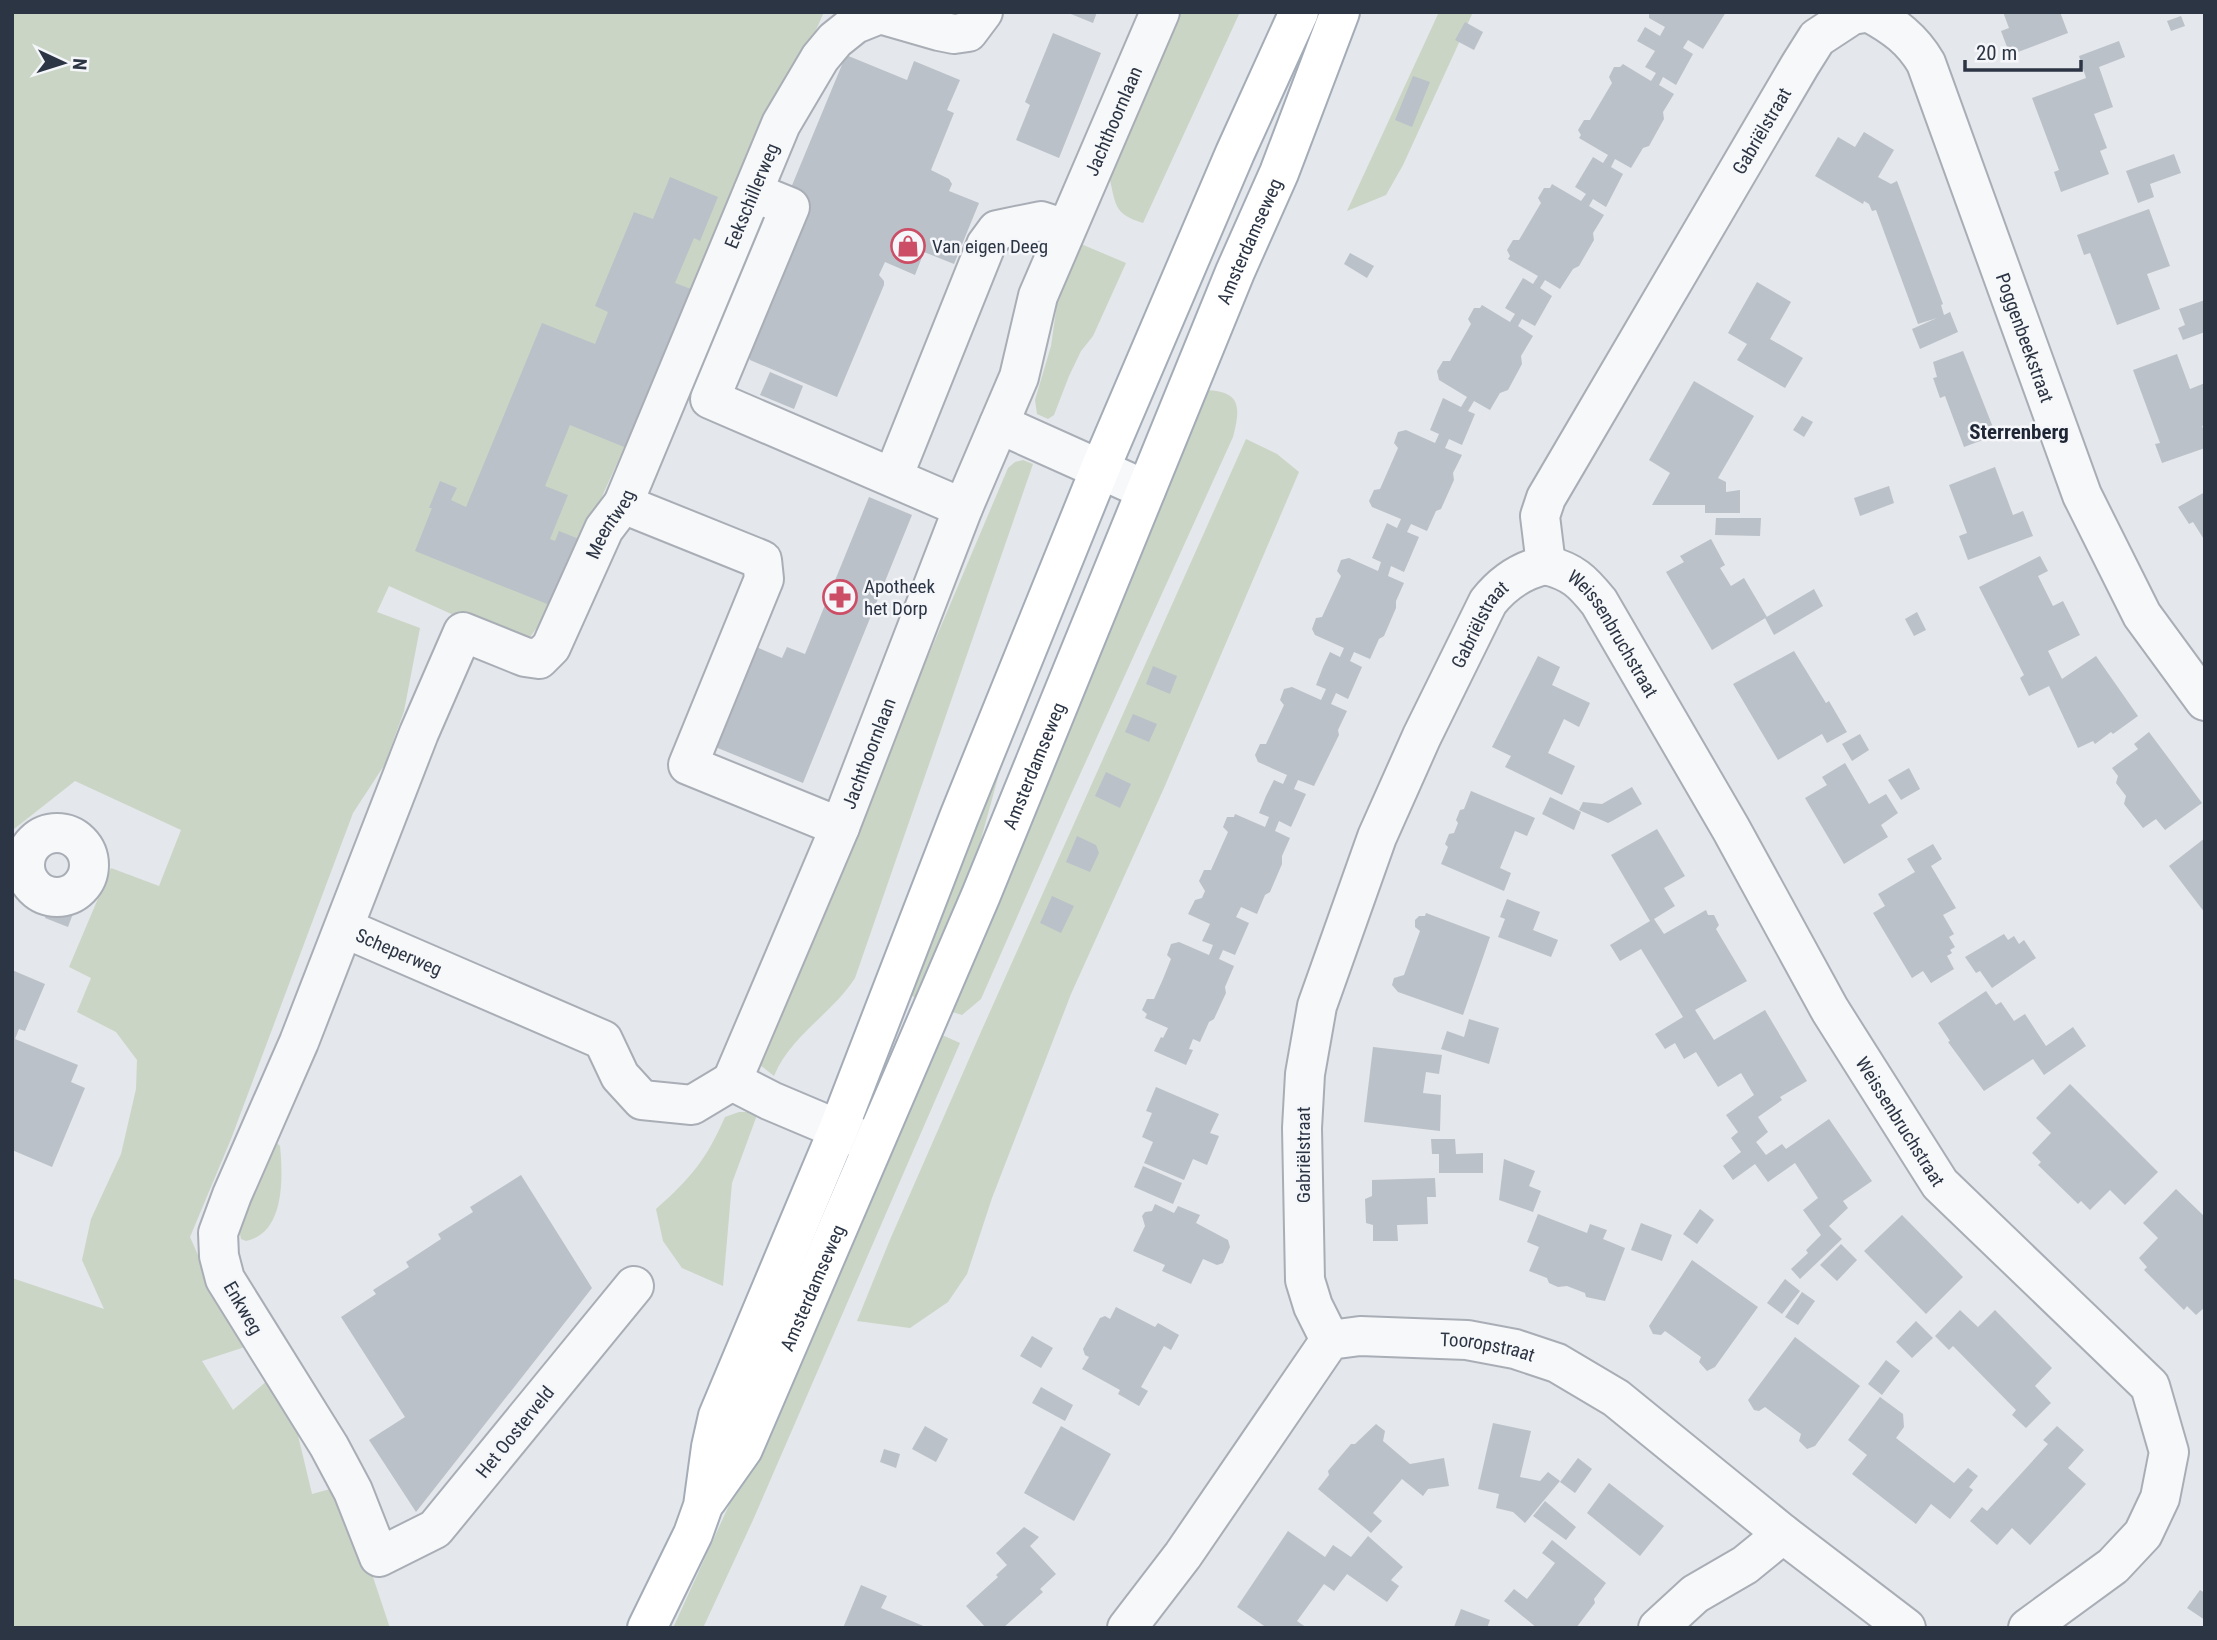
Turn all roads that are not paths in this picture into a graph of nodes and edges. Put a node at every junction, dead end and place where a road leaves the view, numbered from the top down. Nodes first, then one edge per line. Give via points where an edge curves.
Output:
1 (983, 12) edge
2 (1160, 12) edge
3 (1299, 12) edge
4 (1340, 12) edge
5 (1870, 13) edge
6 (753, 192) junction
7 (1066, 229) junction
8 (674, 383) joint
9 (999, 424) junction
10 (1100, 469) junction
11 (893, 477) junction
12 (1146, 489) junction
13 (623, 504) junction
14 (963, 508) junction
15 (1546, 565) junction
16 (463, 632) joint
17 (2205, 701) edge
18 (840, 827) junction
19 (344, 928) junction
20 (732, 1081) junction
21 (838, 1130) junction
22 (873, 1144) junction
23 (634, 1286) dead end
24 (1329, 1340) junction
25 (704, 1506) junction
26 (1783, 1534) junction
27 (379, 1557) joint
28 (647, 1628) edge
29 (1127, 1628) edge
30 (1658, 1628) edge
31 (1906, 1628) edge
32 (2028, 1628) edge

1 - 6 street, Eekschillerweg via 968,32 954,34 880,14 855,24 820,58 781,124
2 - 7 street, Jachthoornlaan
3 - 10 main road, Amsterdamseweg
4 - 12 main road, Amsterdamseweg via 1279,173
5 - 15 street, Gabriëlstraat via 1852,15 1817,38 1723,198 1542,507
5 - 17 street, Poggenbeekstraat via 1915,45 1926,63 2082,495 2142,615
6 - 8 street, Eekschillerweg
6 - 11 street via 790,207 710,399
7 - 9 street, Jachthoornlaan via 1038,296 1019,376
7 - 11 street via 1041,221 997,230 986,245
8 - 13 street, Meentweg
9 - 10 street
9 - 14 street, Jachthoornlaan
10 - 12 street
10 - 21 main road, Amsterdamseweg
11 - 14 street
12 - 22 main road, Amsterdamseweg via 981,895
13 - 16 street, Meentweg via 604,528 551,648 539,659
13 - 18 street via 762,561 764,579 688,765
14 - 18 street, Jachthoornlaan
15 - 24 street, Gabriëlstraat via 1516,576 1499,587 1488,602 1377,837 1317,1006 1302,1118 1303,1264 1308,1293
15 - 32 street, Weissenbruchstraat via 1568,570 1599,602 1830,1010 1940,1184 2150,1386 2169,1452 2160,1498 2143,1534 2113,1566
16 - 19 street, Scheperweg
18 - 20 street, Jachthoornlaan
19 - 20 street, Scheperweg via 603,1040 620,1076 642,1100 692,1105
19 - 27 street, Enkweg via 232,1195 218,1233 219,1256 225,1279 353,1491
20 - 21 street
21 - 22 street
21 - 25 main road, Amsterdamseweg via 718,1416
22 - 25 main road, Amsterdamseweg via 743,1449
23 - 27 street, Het Oosterveld via 435,1529
24 - 26 street, Tooropstraat via 1360,1336 1466,1340 1557,1363 1616,1398
24 - 29 street via 1184,1555
25 - 28 main road, Amsterdamseweg
26 - 30 street via 1745,1565 1695,1594
26 - 31 street, Tooropstraat

